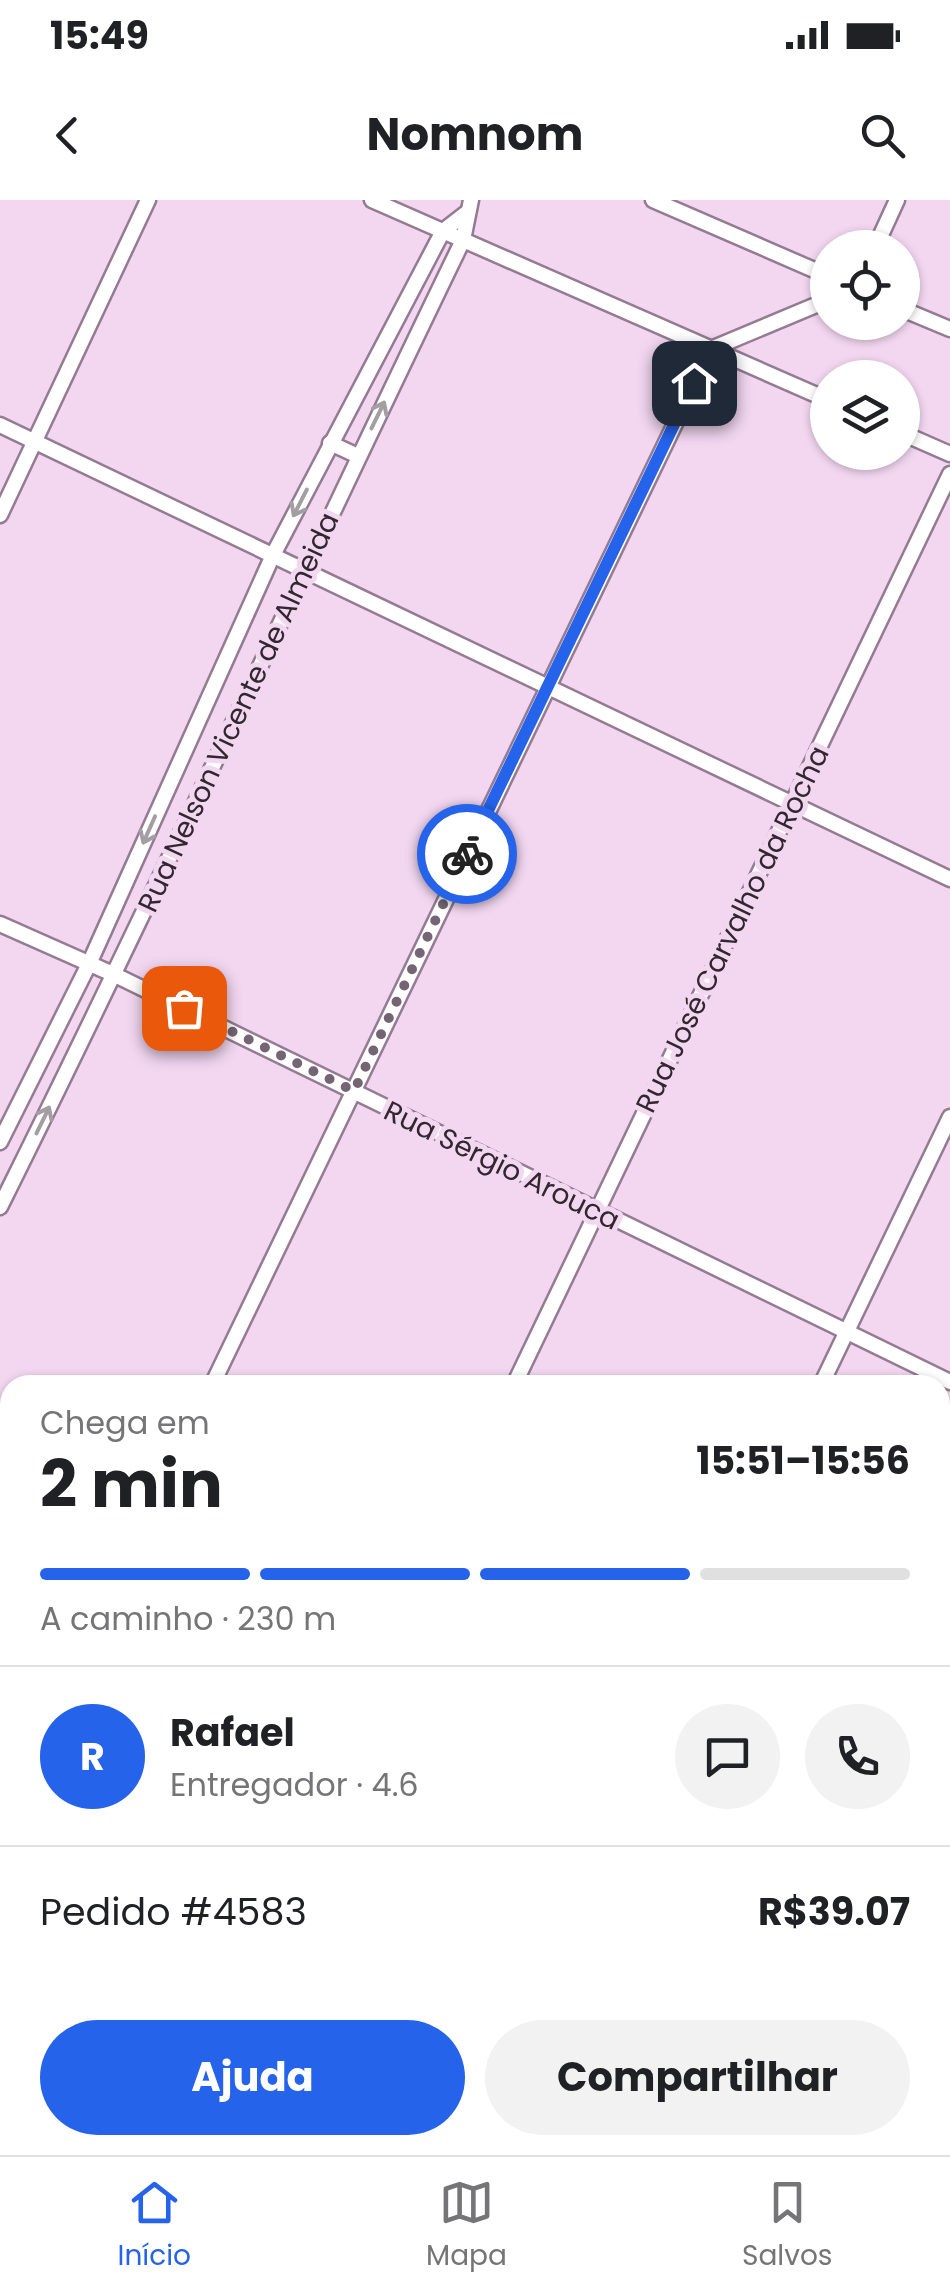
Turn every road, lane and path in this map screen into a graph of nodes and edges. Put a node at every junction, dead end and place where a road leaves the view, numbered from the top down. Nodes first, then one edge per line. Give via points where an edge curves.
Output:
1 (148, 200) edge
2 (372, 200) edge
3 (653, 200) edge
4 (896, 200) edge
5 (680, 205) edge
6 (468, 207) edge
7 (883, 230) edge
8 (443, 231) junction
9 (463, 240) junction
10 (810, 267) edge
11 (810, 308) edge
12 (920, 316) edge
13 (950, 329) edge
14 (711, 350) junction
15 (810, 392) edge
16 (0, 425) edge
17 (920, 441) edge
18 (34, 442) junction
19 (330, 443) junction
20 (950, 454) edge
21 (358, 456) junction
22 (950, 474) edge
23 (0, 515) edge
24 (274, 555) junction
25 (304, 569) junction
26 (547, 685) junction
27 (165, 794) junction
28 (196, 796) junction
29 (792, 803) junction
30 (950, 879) edge
31 (0, 924) edge
32 (89, 964) junction
33 (115, 975) junction
34 (354, 1091) junction
35 (950, 1117) edge
36 (0, 1142) edge
37 (0, 1207) edge
38 (596, 1213) junction
39 (846, 1332) junction
40 (217, 1375) edge
41 (519, 1375) edge
42 (826, 1375) edge
43 (935, 1375) edge

1 - 18 street
2 - 8 street
3 - 5 street
4 - 7 street
5 - 10 street
6 - 8 street, Rua Nelson Vicente de Almeida
6 - 9 street, Rua Nelson Vicente de Almeida
8 - 9 street
8 - 19 street, Rua Nelson Vicente de Almeida
9 - 14 street
21 -> 9 street, Rua Nelson Vicente de Almeida
11 - 14 street
12 - 13 street
14 - 15 street
14 - 26 street
16 - 18 street
17 - 20 street
18 - 23 street
18 - 24 street
19 - 21 street
19 -> 24 street, Rua Nelson Vicente de Almeida
21 - 25 street, Rua Nelson Vicente de Almeida
22 - 29 street, Rua José Carvalho da Rocha
24 - 25 street
24 - 27 street, Rua Nelson Vicente de Almeida
25 - 26 street
25 - 28 street, Rua Nelson Vicente de Almeida
26 - 29 street
26 - 34 street
27 - 28 street
27 -> 32 street, Rua Nelson Vicente de Almeida
28 - 33 street, Rua Nelson Vicente de Almeida
29 - 30 street
29 - 38 street, Rua José Carvalho da Rocha
31 - 32 street, Rua Sérgio Arouca
32 - 33 street, Rua Sérgio Arouca
32 - 36 street, Rua Nelson Vicente de Almeida
33 - 34 street, Rua Sérgio Arouca
37 -> 33 street, Rua Nelson Vicente de Almeida
34 - 38 street, Rua Sérgio Arouca
34 - 40 street
35 - 39 street
38 - 39 street, Rua Sérgio Arouca
38 - 41 street, Rua José Carvalho da Rocha
39 - 42 street
39 - 43 street, Rua Sérgio Arouca

